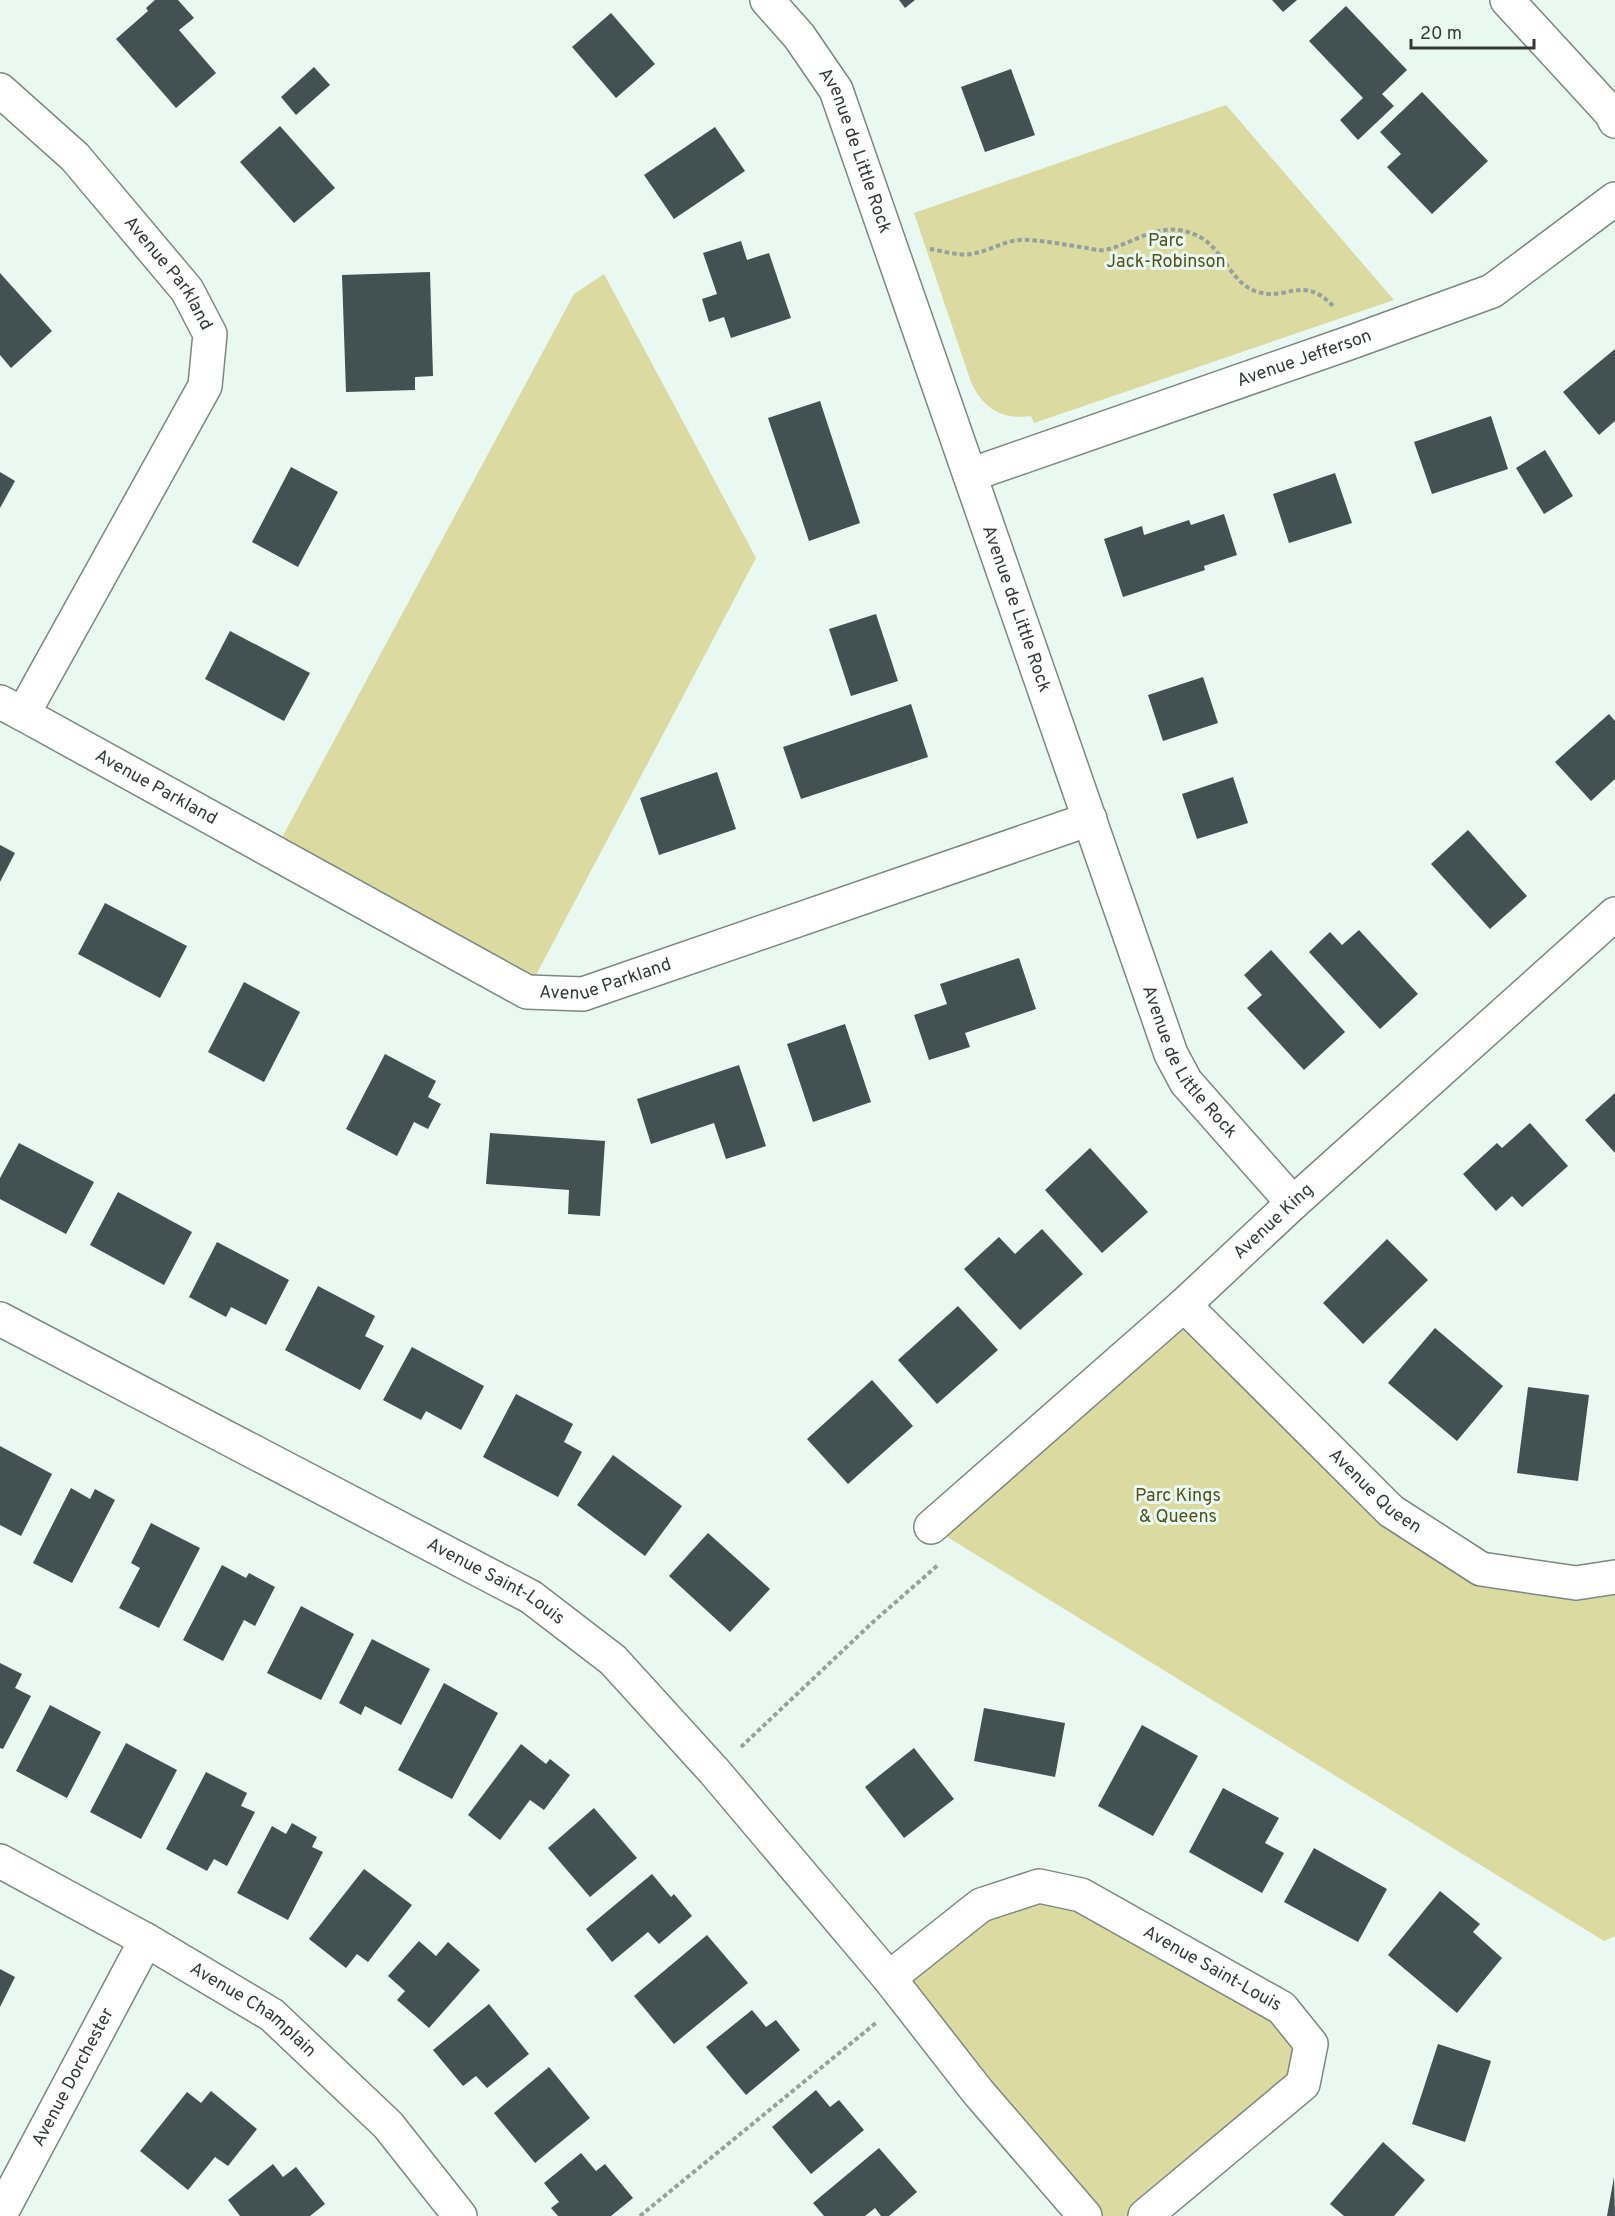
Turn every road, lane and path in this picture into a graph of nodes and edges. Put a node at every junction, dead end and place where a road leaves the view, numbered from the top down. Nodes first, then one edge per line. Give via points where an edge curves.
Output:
1 (767, 0) edge
2 (1507, 0) edge
3 (0, 90) edge
4 (1615, 121) edge
5 (1615, 200) edge
6 (921, 247) dead end
7 (1337, 314) dead end
8 (970, 475) junction
9 (12, 708) edge
10 (1090, 819) junction
11 (1615, 914) edge
12 (1293, 1203) junction
13 (1184, 1305) junction
14 (0, 1319) edge
15 (931, 1527) dead end
16 (939, 1564) dead end
17 (1615, 1577) edge
18 (740, 1747) dead end
19 (0, 1861) edge
20 (146, 1940) junction
21 (889, 1978) junction
22 (880, 2020) dead end
23 (0, 2215) edge
24 (460, 2216) edge
25 (640, 2216) edge
26 (1085, 2216) edge
27 (1145, 2216) edge

1 - 8 street, Avenue de Little Rock via 799,36 836,90
2 - 4 street
3 - 9 street, Avenue Parkland via 75,157 187,290 210,334 205,386
5 - 8 street, Avenue Jefferson via 1492,291
6 - 7 path via 970,255 1004,242 1026,239 1103,250 1149,232 1174,230 1196,235 1213,246 1240,281 1254,290 1268,294 1301,289 1318,293
8 - 10 street, Avenue de Little Rock
9 - 10 street, Avenue Parkland via 527,992 583,994
10 - 12 street, Avenue de Little Rock via 1171,1054 1186,1082
11 - 12 street, Avenue King
12 - 13 street, Avenue King
13 - 15 street, Avenue King
13 - 17 street, Avenue Queen via 1391,1511 1481,1569 1576,1583
14 - 21 street, Avenue Saint-Louis via 531,1597 613,1660 714,1771
16 - 18 path
19 - 20 street, Avenue Champlain
20 - 23 street, Avenue Dorchester
20 - 24 street, Avenue Champlain via 272,2015 388,2125
21 - 26 street, Avenue Saint-Louis via 978,2092
21 - 27 street, Avenue Saint-Louis via 981,1905 1039,1886 1081,1895 1282,2008 1311,2044 1303,2084
22 - 25 path

